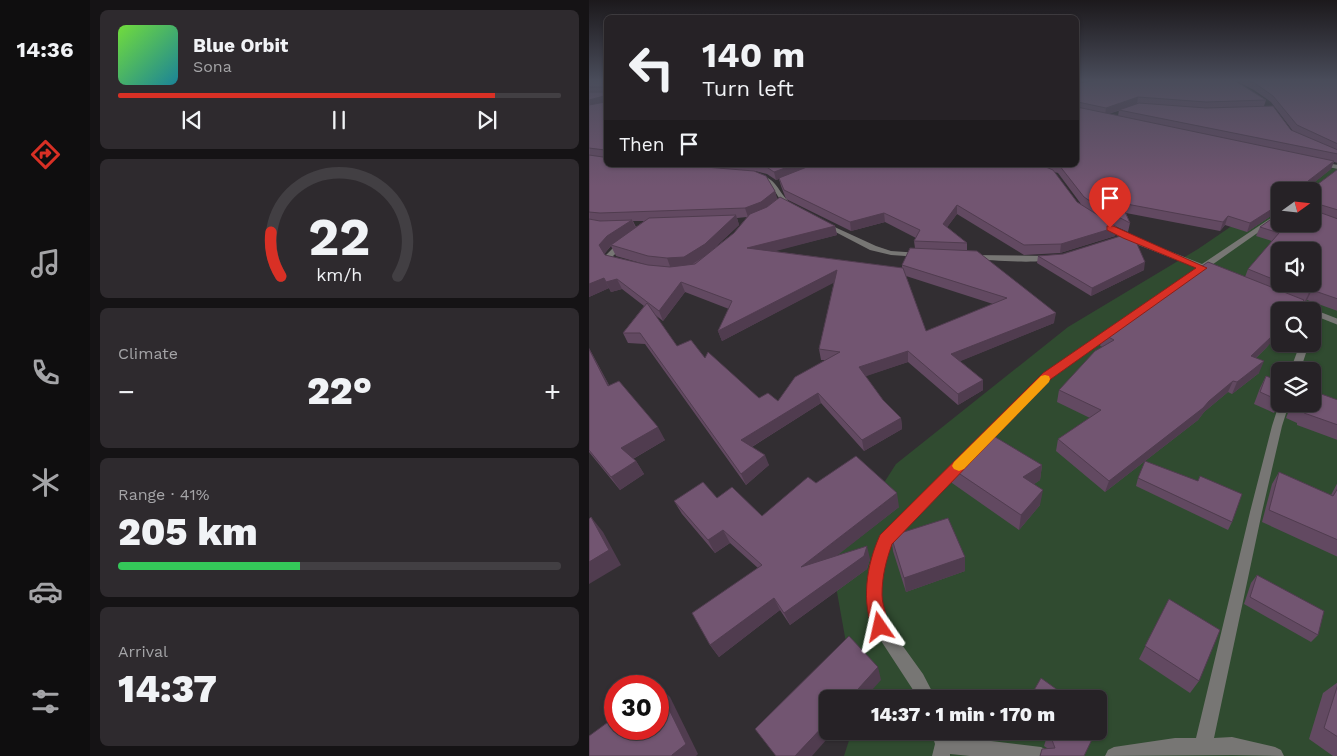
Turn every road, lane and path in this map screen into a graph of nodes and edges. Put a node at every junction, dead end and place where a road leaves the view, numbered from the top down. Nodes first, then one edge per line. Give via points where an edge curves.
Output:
1 (1309, 162) edge
2 (1337, 168) edge
3 (749, 174) edge
4 (1330, 175) edge
5 (784, 181) edge
6 (775, 184) junction
7 (800, 210) edge
8 (817, 220) edge
9 (1094, 220) edge
10 (1271, 221) edge
11 (1126, 237) junction
12 (629, 239) edge
13 (1118, 240) edge
14 (932, 255) edge
15 (967, 257) edge
16 (1061, 257) edge
17 (631, 264) edge
18 (1207, 269) junction
19 (1186, 279) edge
20 (1275, 297) edge
21 (1287, 302) edge
22 (1321, 316) edge
23 (1337, 323) edge
24 (1121, 325) edge
25 (1282, 412) edge
26 (923, 690) edge
27 (942, 744) edge
28 (1203, 747) junction
29 (1041, 756) edge
30 (1114, 756) edge
31 (1275, 756) edge

1 - 2 street
2 - 4 street
3 - 6 street via 765,177
5 - 6 street
6 - 7 street via 780,203
8 - 14 street via 873,248 891,253
9 - 11 street
10 - 18 street
11 - 13 street
11 - 18 street
12 - 17 street via 609,256 613,261
15 - 16 street via 1035,260
18 - 19 street
20 - 21 street
22 - 23 street
24 - 26 street via 1047,376 885,540 876,567 874,596 880,627
25 - 28 street
27 - 29 street
28 - 30 street via 1175,747
28 - 31 street via 1232,746

